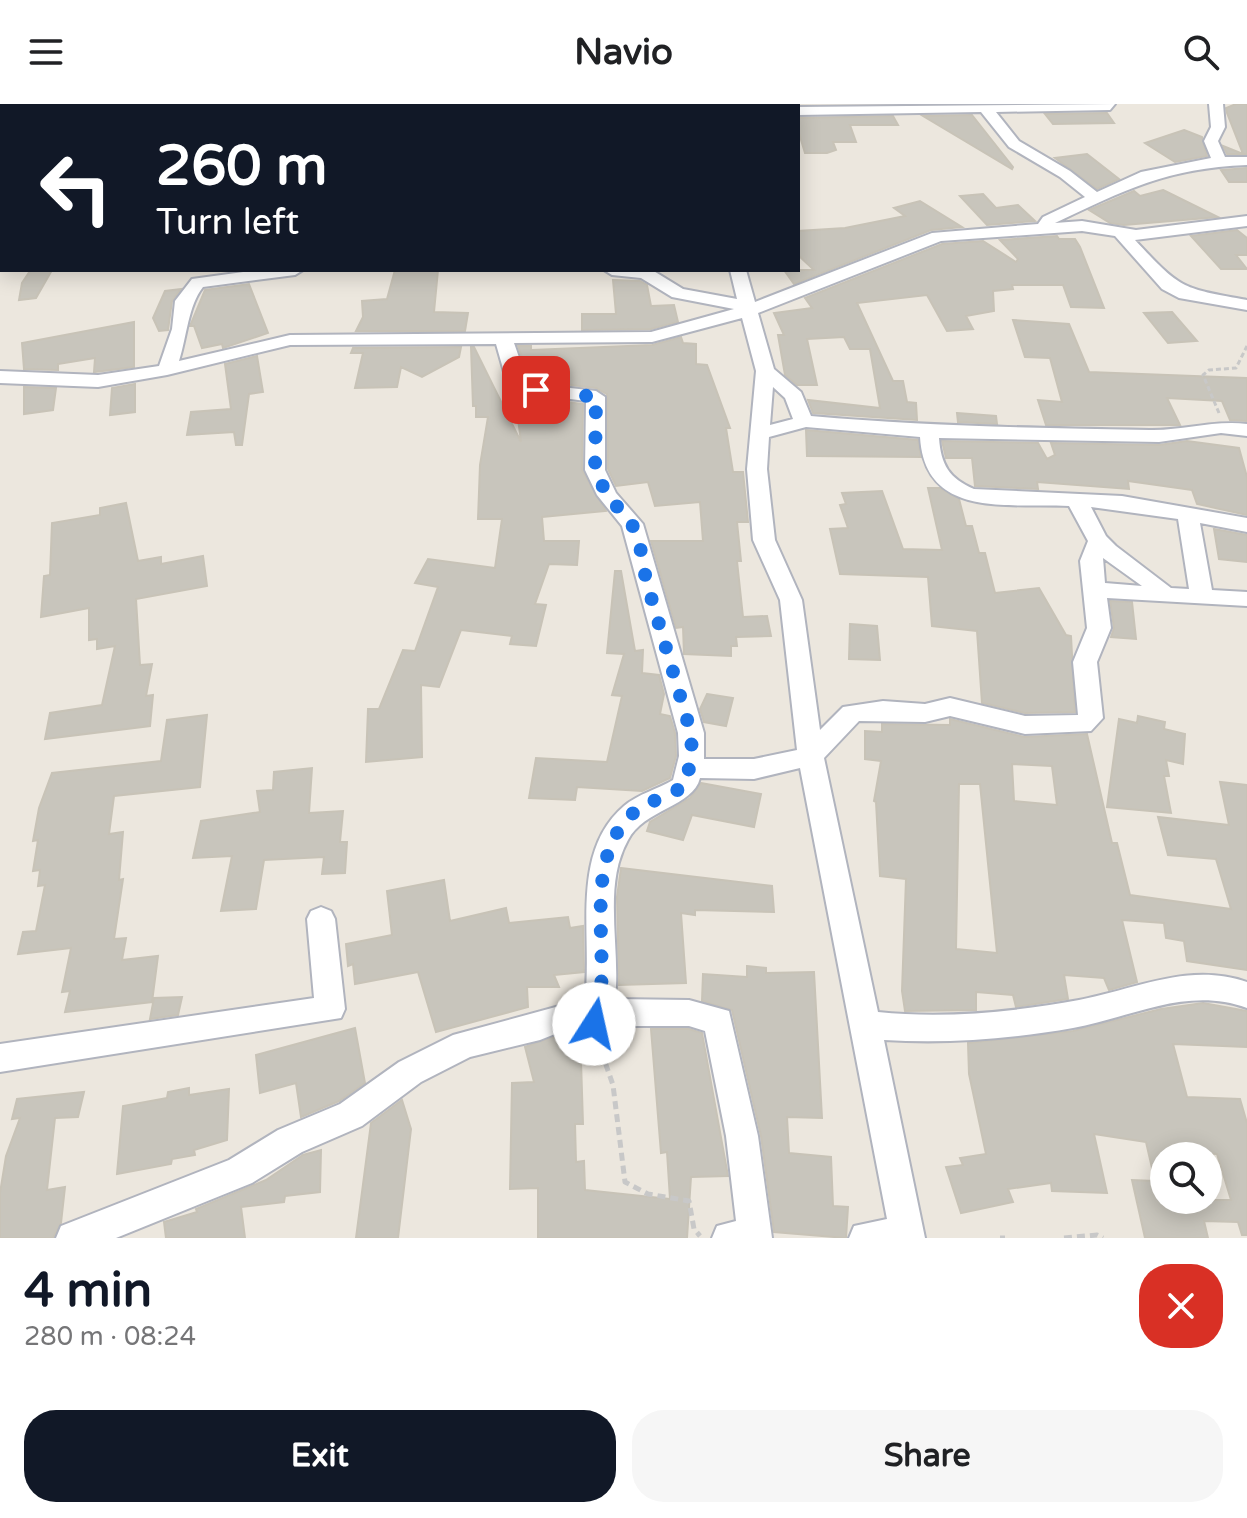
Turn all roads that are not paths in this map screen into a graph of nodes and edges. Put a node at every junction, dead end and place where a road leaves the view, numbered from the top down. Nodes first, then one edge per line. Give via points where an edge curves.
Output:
1 (1108, 104) edge
2 (1216, 104) edge
3 (986, 110) junction
4 (800, 111) edge
5 (1247, 161) edge
6 (1213, 162) junction
7 (1093, 197) junction
8 (1247, 221) edge
9 (1044, 228) junction
10 (1121, 234) junction
11 (280, 272) edge
12 (634, 272) edge
13 (739, 272) edge
14 (1247, 305) edge
15 (751, 310) junction
16 (504, 339) junction
17 (167, 370) junction
18 (765, 371) junction
19 (0, 377) edge
20 (803, 421) junction
21 (1247, 430) edge
22 (760, 432) junction
23 (929, 432) junction
24 (1076, 501) junction
25 (1188, 516) junction
26 (1247, 525) edge
27 (1098, 542) junction
28 (1095, 590) junction
29 (1165, 595) junction
30 (1202, 597) junction
31 (1247, 599) edge
32 (811, 756) junction
33 (689, 768) junction
34 (321, 919) dead end
35 (1247, 995) edge
36 (596, 1012) junction
37 (865, 1024) junction
38 (0, 1058) edge
39 (907, 1237) edge
40 (73, 1238) edge
41 (729, 1238) edge
42 (744, 1238) edge
43 (755, 1238) edge
44 (866, 1238) edge

1 - 3 street
2 - 6 street via 1218,127 1211,141 1219,161
3 - 4 street
3 - 7 street via 1010,142 1072,175
5 - 6 street
6 - 7 street via 1146,175
7 - 9 street via 1048,220
8 - 10 street
9 - 10 street via 1082,226
9 - 15 street via 938,236
10 - 14 street via 1168,285 1185,294
11 - 17 street via 198,283 183,301 181,329
12 - 15 street via 678,293 722,299
13 - 15 street
15 - 16 street via 652,337
15 - 18 street
16 - 17 street via 290,340
16 - 33 street via 522,388 596,397 595,470 607,495 632,524 641,551 691,733
17 - 19 street via 98,381
18 - 20 street via 794,396
18 - 22 street
20 - 22 street
20 - 23 street
21 - 23 street via 1221,427 1159,436
22 - 32 street via 757,469 764,540 791,600
23 - 24 street via 931,460 946,484 970,495
24 - 25 street via 1122,502
24 - 27 street via 1089,516
25 - 26 street
25 - 30 street
27 - 28 street via 1091,561
27 - 29 street
28 - 29 street
28 - 32 street via 1099,628 1085,662 1091,718 1082,725 1025,725 950,707 925,713 852,713
29 - 30 street
30 - 31 street
32 - 33 street via 754,769
32 - 37 street
33 - 36 street via 685,785 631,815 606,858
34 - 38 street via 330,1009
35 - 37 street via 1202,985 1019,1022
36 - 40 street via 574,1013 464,1045 410,1072 351,1115 290,1141 240,1172
36 - 43 street via 689,1013 718,1021 742,1136
37 - 39 street
39 - 44 street
41 - 42 street

